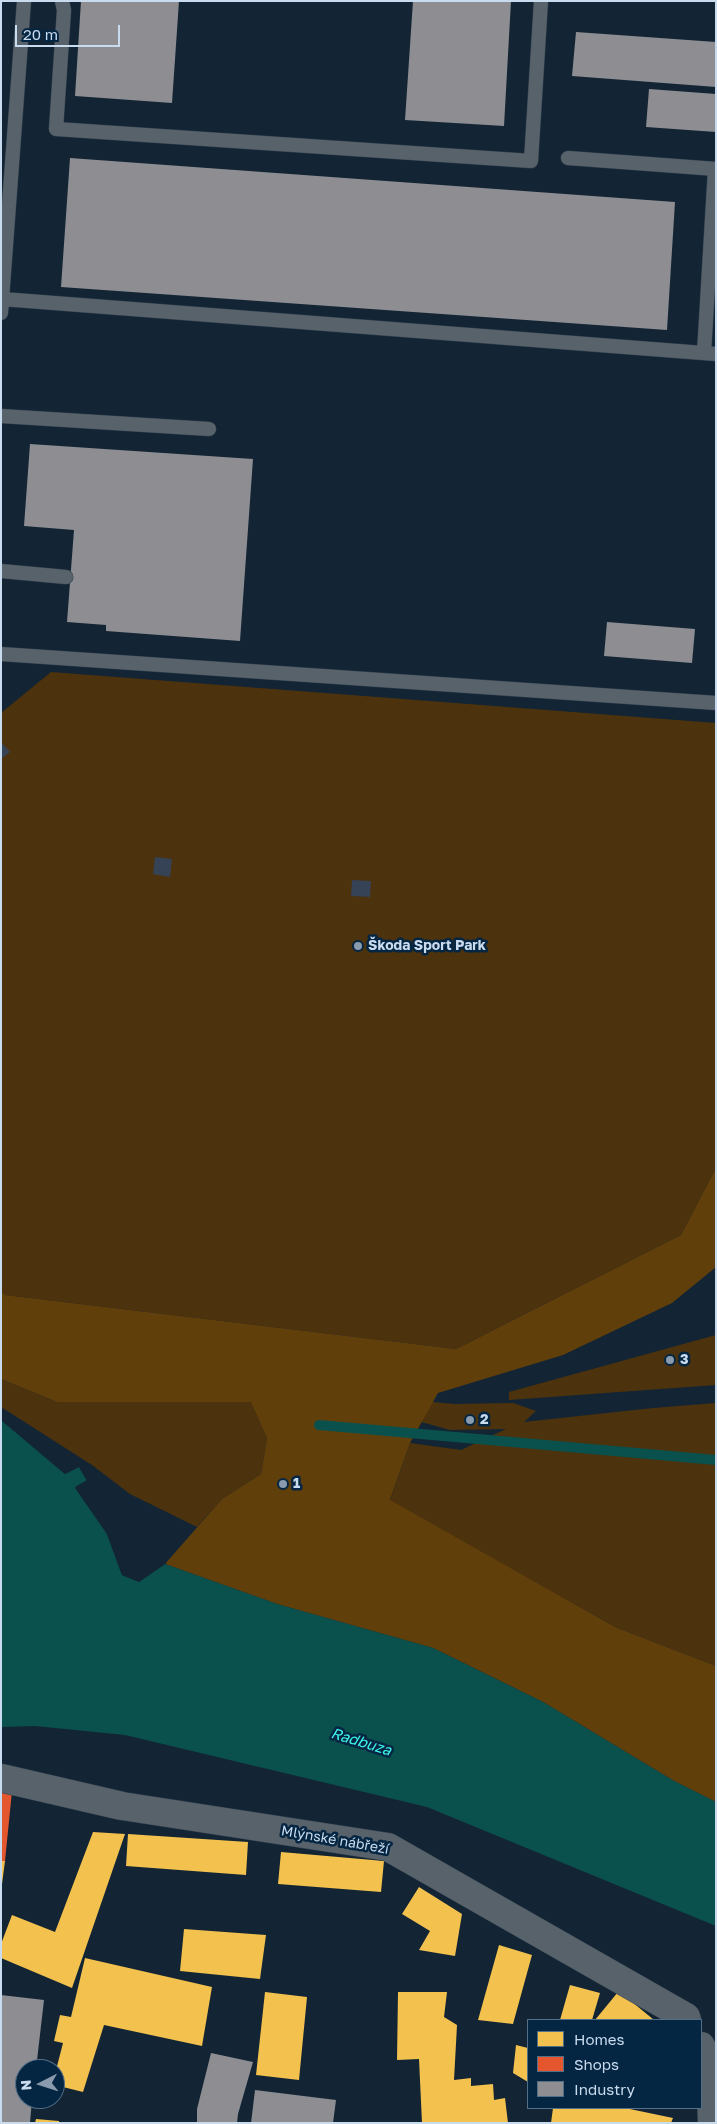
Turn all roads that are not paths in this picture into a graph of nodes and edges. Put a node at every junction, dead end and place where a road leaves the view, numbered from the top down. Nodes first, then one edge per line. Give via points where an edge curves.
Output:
1 (24, 1) edge
2 (62, 1) edge
3 (541, 1) edge
4 (568, 158) dead end
5 (715, 169) edge
6 (2, 306) edge
7 (710, 354) edge
8 (1, 416) edge
9 (209, 429) dead end
10 (1, 571) edge
11 (66, 577) dead end
12 (1, 654) edge
13 (716, 703) edge
14 (1, 1778) edge
15 (687, 2019) edge
16 (702, 2048) edge
17 (712, 2123) edge

1 - 6 lane
2 - 3 lane via 56,129 531,161
4 - 5 lane
5 - 7 lane
6 - 7 lane
8 - 9 lane
10 - 11 lane
12 - 13 lane
14 - 15 street, Mlýnské nábřeží via 122,1806 388,1847
16 - 17 street via 710,2063

